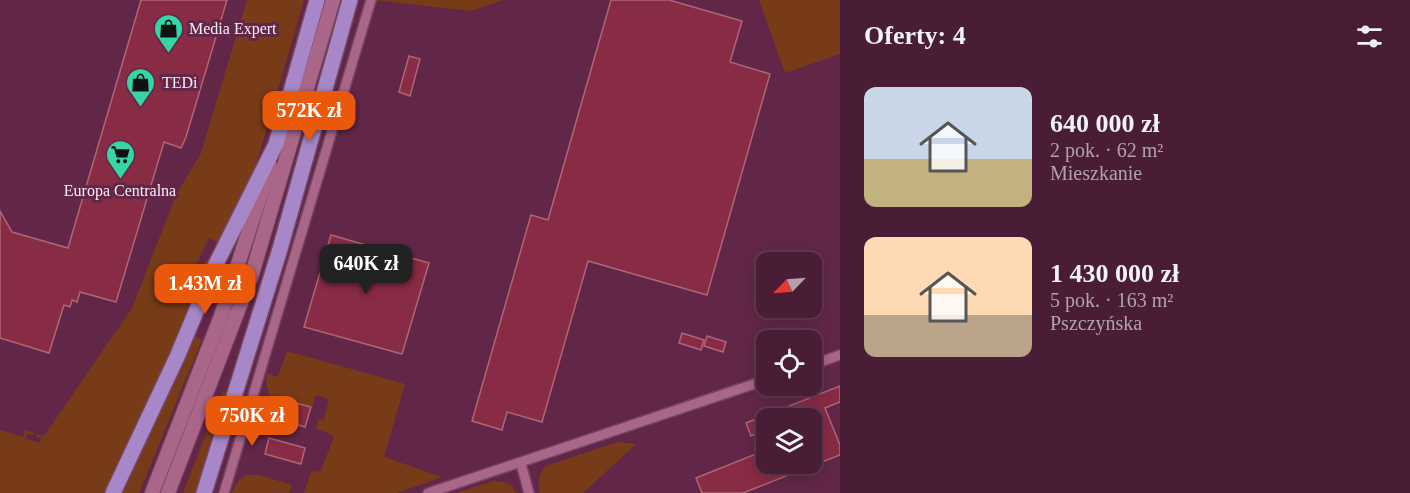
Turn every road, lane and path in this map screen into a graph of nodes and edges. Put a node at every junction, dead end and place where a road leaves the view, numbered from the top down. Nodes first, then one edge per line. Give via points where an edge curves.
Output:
1 (317, 0) edge
2 (333, 0) edge
3 (350, 0) edge
4 (371, 0) edge
5 (276, 144) junction
6 (840, 355) edge
7 (822, 361) edge
8 (756, 383) edge
9 (521, 464) junction
10 (112, 493) edge
11 (152, 493) edge
12 (168, 493) edge
13 (204, 493) edge
14 (224, 493) edge
15 (428, 493) edge
16 (529, 493) edge

1 - 5 main road
2 - 12 main road via 252,274
3 - 13 main road via 280,249
4 - 14 street
5 - 10 main road via 215,266
5 - 11 main road via 221,316
6 - 7 street
8 - 9 street
9 - 15 street
9 - 16 street

